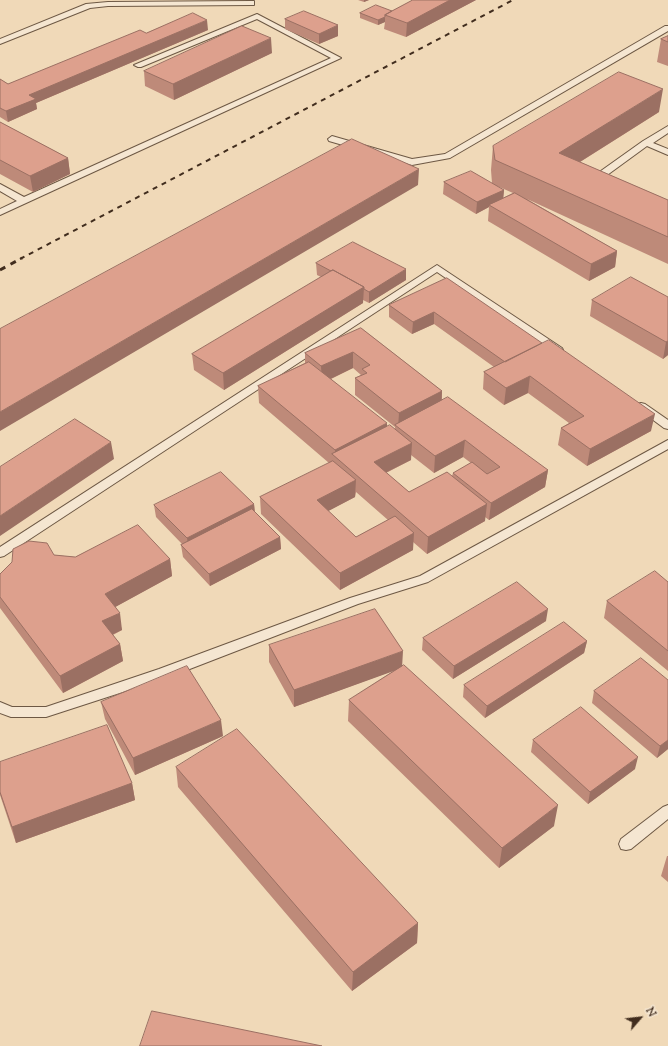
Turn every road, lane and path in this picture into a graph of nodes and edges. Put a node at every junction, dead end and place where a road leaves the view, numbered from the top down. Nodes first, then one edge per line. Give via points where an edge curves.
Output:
1 (251, 2) edge
2 (258, 16) junction
3 (668, 28) edge
4 (0, 42) edge
5 (138, 65) dead end
6 (668, 129) edge
7 (332, 139) dead end
8 (646, 143) junction
9 (668, 152) edge
10 (601, 186) edge
11 (0, 187) edge
12 (24, 201) junction
13 (0, 212) edge
14 (569, 358) edge
15 (635, 402) edge
16 (668, 425) edge
17 (668, 444) edge
18 (0, 553) edge
19 (0, 707) edge
20 (668, 811) edge
21 (626, 844) dead end

1 - 2 lane
1 - 4 lane via 89,6
2 - 5 lane
2 - 12 lane via 337,58
3 - 7 lane via 447,156 412,162
6 - 8 lane
8 - 9 lane
8 - 10 lane via 594,180
11 - 12 lane
12 - 13 lane
14 - 18 lane via 436,268
15 - 16 lane
17 - 19 lane via 424,579 354,601 164,673 46,712 11,712
20 - 21 lane

